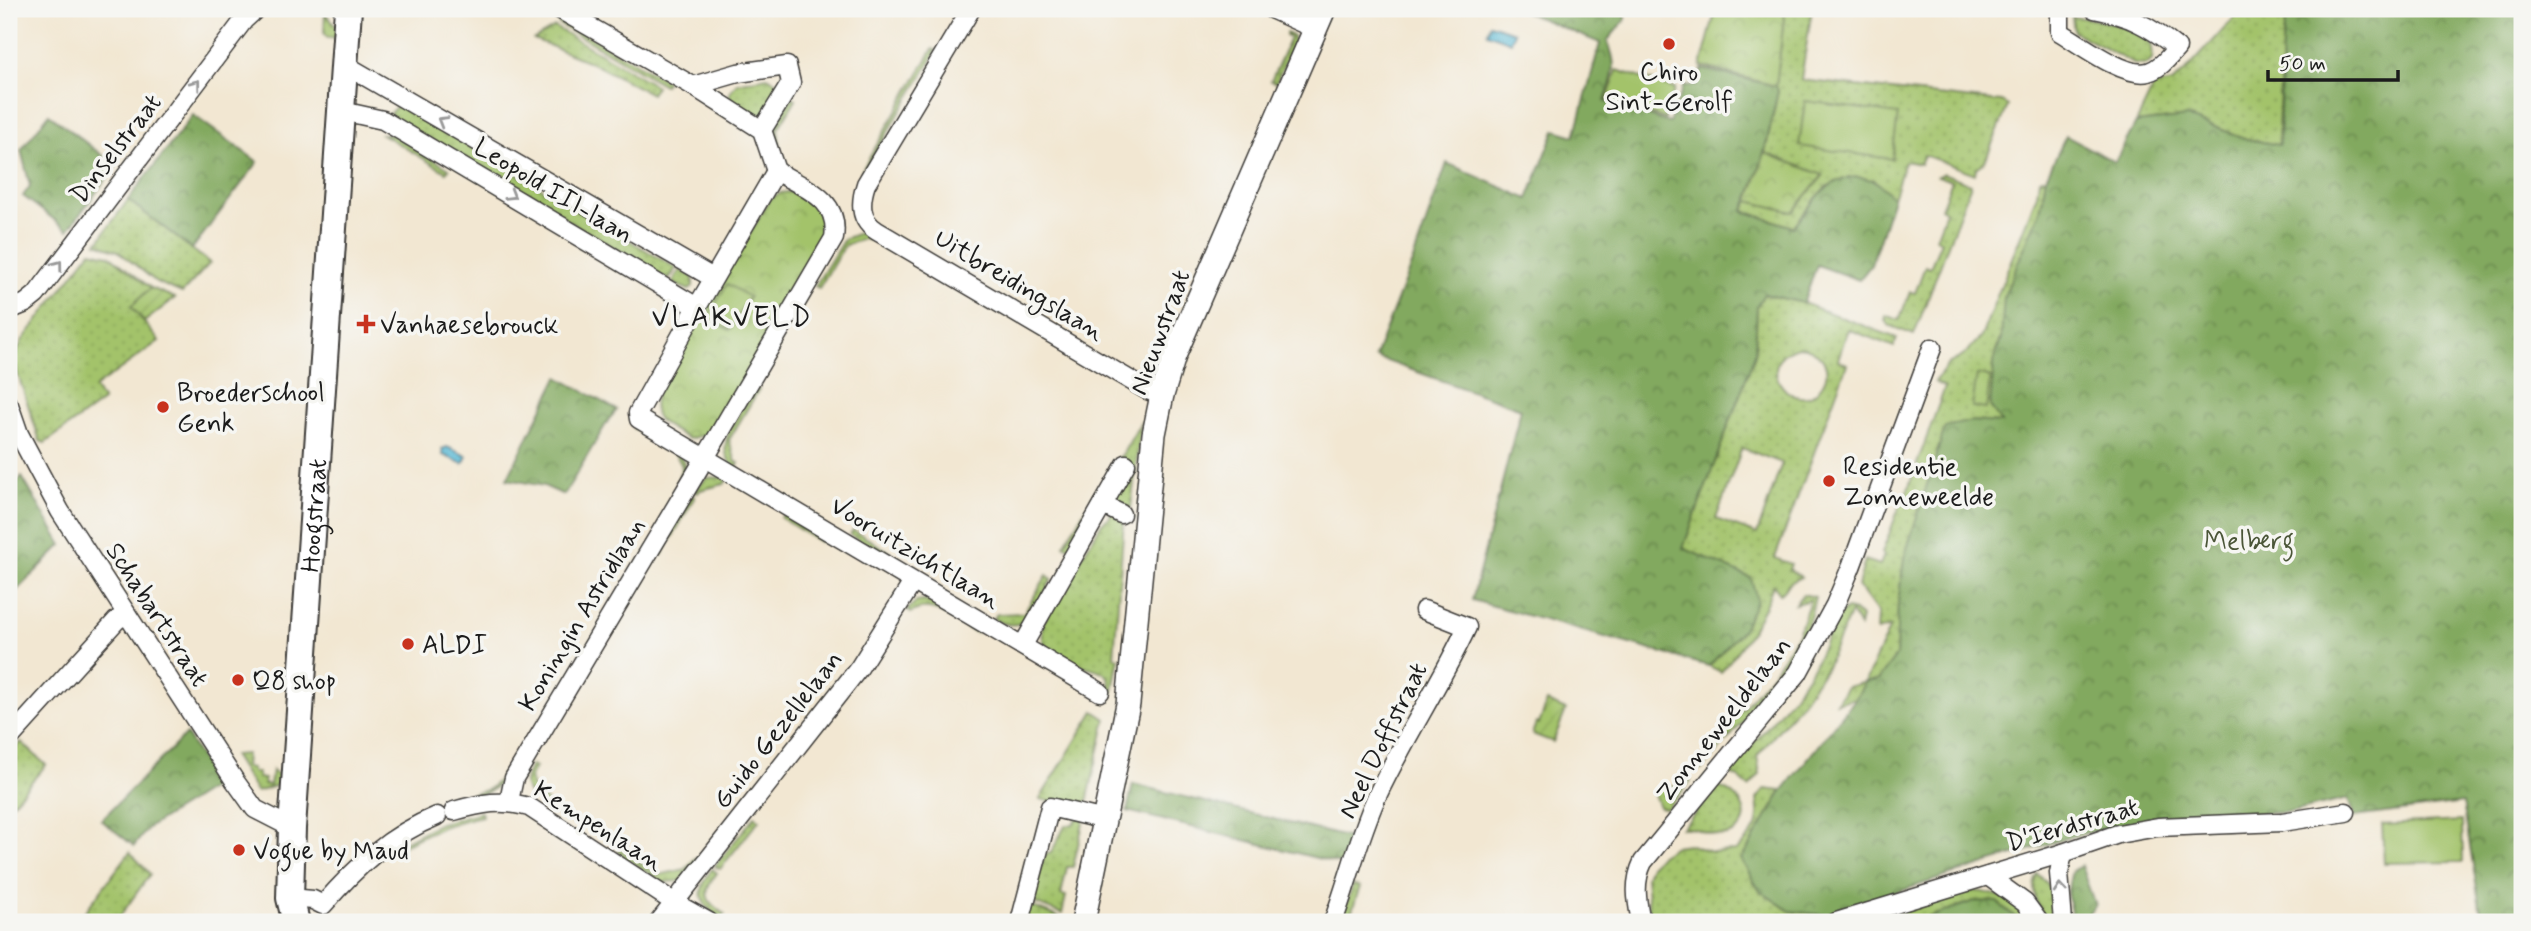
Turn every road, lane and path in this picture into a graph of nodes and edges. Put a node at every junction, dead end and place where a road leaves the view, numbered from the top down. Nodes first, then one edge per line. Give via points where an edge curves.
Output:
1 (256, 9) edge
2 (348, 9) edge
3 (559, 9) edge
4 (971, 9) edge
5 (1271, 9) edge
6 (2060, 9) edge
7 (2094, 9) edge
8 (1320, 19) edge
9 (344, 64) junction
10 (693, 86) junction
11 (399, 94) junction
12 (342, 111) junction
13 (383, 120) junction
14 (762, 130) junction
15 (776, 171) junction
16 (713, 278) junction
17 (696, 307) junction
18 (9, 310) edge
19 (1932, 348) dead end
20 (1162, 395) junction
21 (9, 408) edge
22 (14, 434) edge
23 (705, 458) junction
24 (1126, 464) dead end
25 (1103, 505) junction
26 (1121, 514) dead end
27 (913, 582) junction
28 (1424, 611) dead end
29 (126, 613) junction
30 (1023, 645) junction
31 (1100, 692) dead end
32 (9, 739) edge
33 (509, 801) junction
34 (2346, 811) dead end
35 (1105, 820) junction
36 (292, 828) junction
37 (2063, 853) junction
38 (1988, 876) junction
39 (675, 903) junction
40 (293, 910) edge
41 (321, 914) edge
42 (1863, 919) edge
43 (280, 922) edge
44 (659, 922) edge
45 (709, 922) edge
46 (1020, 922) edge
47 (1083, 922) edge
48 (1334, 922) edge
49 (1641, 922) edge
50 (1836, 922) edge
51 (2039, 922) edge
52 (2063, 922) edge

18 -> 1 street, Dinselstraat via 36,295
2 - 9 main road, Hoogstraat
3 - 10 street
4 - 20 street, Uitbreidingslaan via 866,184 861,208 872,228
5 - 8 street
6 - 7 street via 2060,32 2126,71 2147,72 2177,48 2153,29 2123,15
8 - 20 street, Nieuwstraat via 1174,356
9 - 11 street, Leopold III-laan
9 - 12 main road, Hoogstraat
10 - 14 street
10 - 14 street via 787,66 791,83
11 - 13 street
16 -> 11 street, Leopold III-laan
12 - 13 street, Leopold III-laan
12 - 36 main road, Hoogstraat
13 -> 17 street, Leopold III-laan
14 - 15 street
15 - 16 street
15 - 23 street, Koningin Astridlaan via 825,201 833,213 834,238
16 - 17 street
17 - 23 street, Vooruitzichtlaan via 638,413 639,419
19 - 49 street, Zonneweeldelaan via 1835,605 1798,673 1643,862 1636,882
20 - 35 street, Nieuwstraat via 1154,435 1128,704
21 - 22 street, Schabartstraat
22 - 29 street, Schabartstraat
23 - 27 street, Vooruitzichtlaan
23 - 33 street, Koningin Astridlaan via 514,778
24 - 25 street
25 - 26 street
25 - 30 street
27 - 30 street, Vooruitzichtlaan
27 - 39 street, Guido Gezellelaan via 859,668
28 - 48 street, Neel Doffstraat via 1467,627 1376,799
29 - 32 street
29 - 36 street, Schabartstraat via 253,806
30 - 31 street, Vooruitzichtlaan
33 - 39 street, Kempenlaan via 529,807
33 - 41 street, Kempenlaan via 446,813 384,845 354,871
34 - 37 street, D'Ierdstraat via 2282,822 2158,827 2118,834
35 - 46 street via 1050,807
35 - 47 street, Nieuwstraat
36 - 40 main road, Hoogstraat
37 - 38 street, D'Ierdstraat
52 -> 37 street via 2059,873
38 - 42 street, D'Ierdstraat
38 - 51 street via 2025,903
39 - 44 street, Guido Gezellelaan
39 - 45 street, Kempenlaan
40 - 41 street, Kempenlaan via 313,900
40 - 43 main road, Hoogstraat
42 - 50 street, D'Ierdstraat

